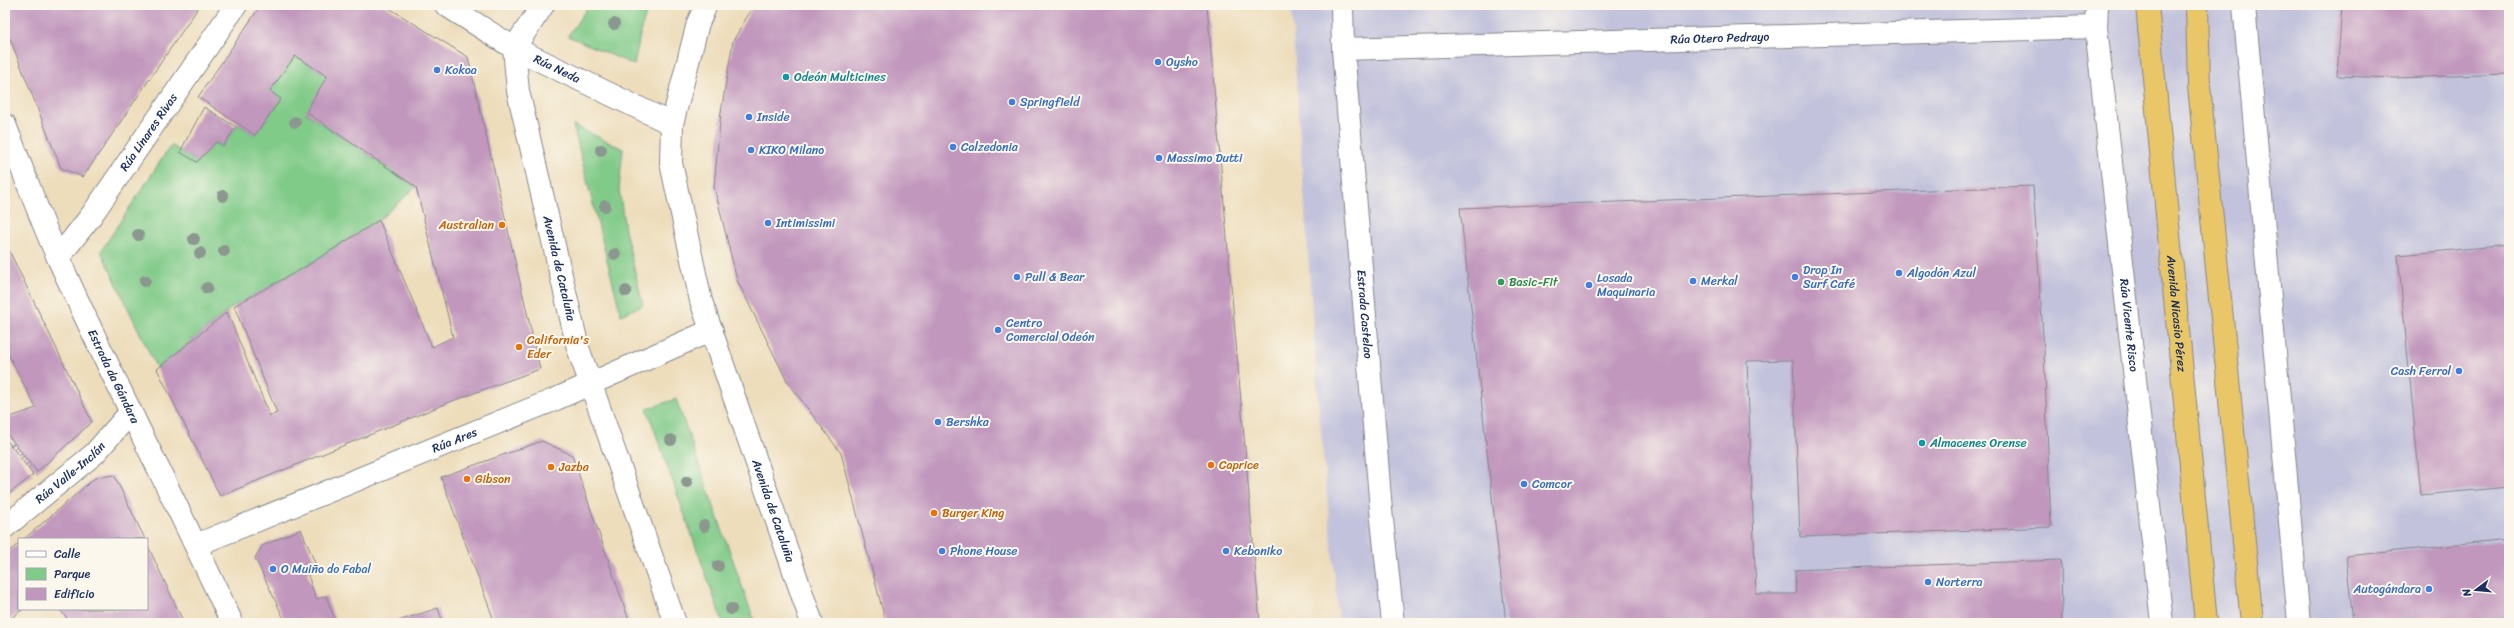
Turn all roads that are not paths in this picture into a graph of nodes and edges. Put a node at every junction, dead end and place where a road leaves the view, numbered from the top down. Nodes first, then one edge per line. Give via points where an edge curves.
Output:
1 (236, 5) edge
2 (446, 5) edge
3 (543, 5) edge
4 (706, 5) edge
5 (1342, 5) edge
6 (2097, 5) edge
7 (2147, 5) edge
8 (2197, 5) edge
9 (2244, 5) edge
10 (2096, 27) junction
11 (514, 48) junction
12 (1343, 49) junction
13 (672, 124) junction
14 (5, 125) edge
15 (58, 258) junction
16 (712, 330) junction
17 (589, 384) junction
18 (130, 413) junction
19 (5, 527) edge
20 (196, 545) junction
21 (232, 623) edge
22 (675, 623) edge
23 (812, 623) edge
24 (1393, 623) edge
25 (2162, 623) edge
26 (2206, 623) edge
27 (2252, 623) edge
28 (2299, 623) edge

1 - 15 street, Rúa Linares Rivas via 91,216
2 - 11 street, Rúa Neda
3 - 11 street
4 - 13 street, Avenida de Cataluña via 698,24
5 - 12 street, Estrada Castelao
6 - 10 street, Rúa Vicente Risco
7 - 26 highway, Avenida Nicasio Pérez
8 - 27 highway via 2199,86
9 - 28 street
10 - 12 street, Rúa Otero Pedrayo
10 - 25 street, Rúa Vicente Risco
11 - 13 street, Rúa Neda
11 - 17 street, Avenida de Cataluña via 518,91 578,348
12 - 24 street, Estrada Castelao via 1381,510
13 - 16 street, Avenida de Cataluña via 671,164 701,300
14 - 15 street, Estrada da Gándara
15 - 18 street, Estrada da Gándara
16 - 17 street, Rúa Ares
16 - 23 street, Avenida de Cataluña
17 - 20 street, Rúa Ares
17 - 22 street, Avenida de Cataluña
18 - 19 street, Rúa Valle-Inclán via 94,454
18 - 20 street, Estrada da Gándara
20 - 21 street, Estrada da Gándara

